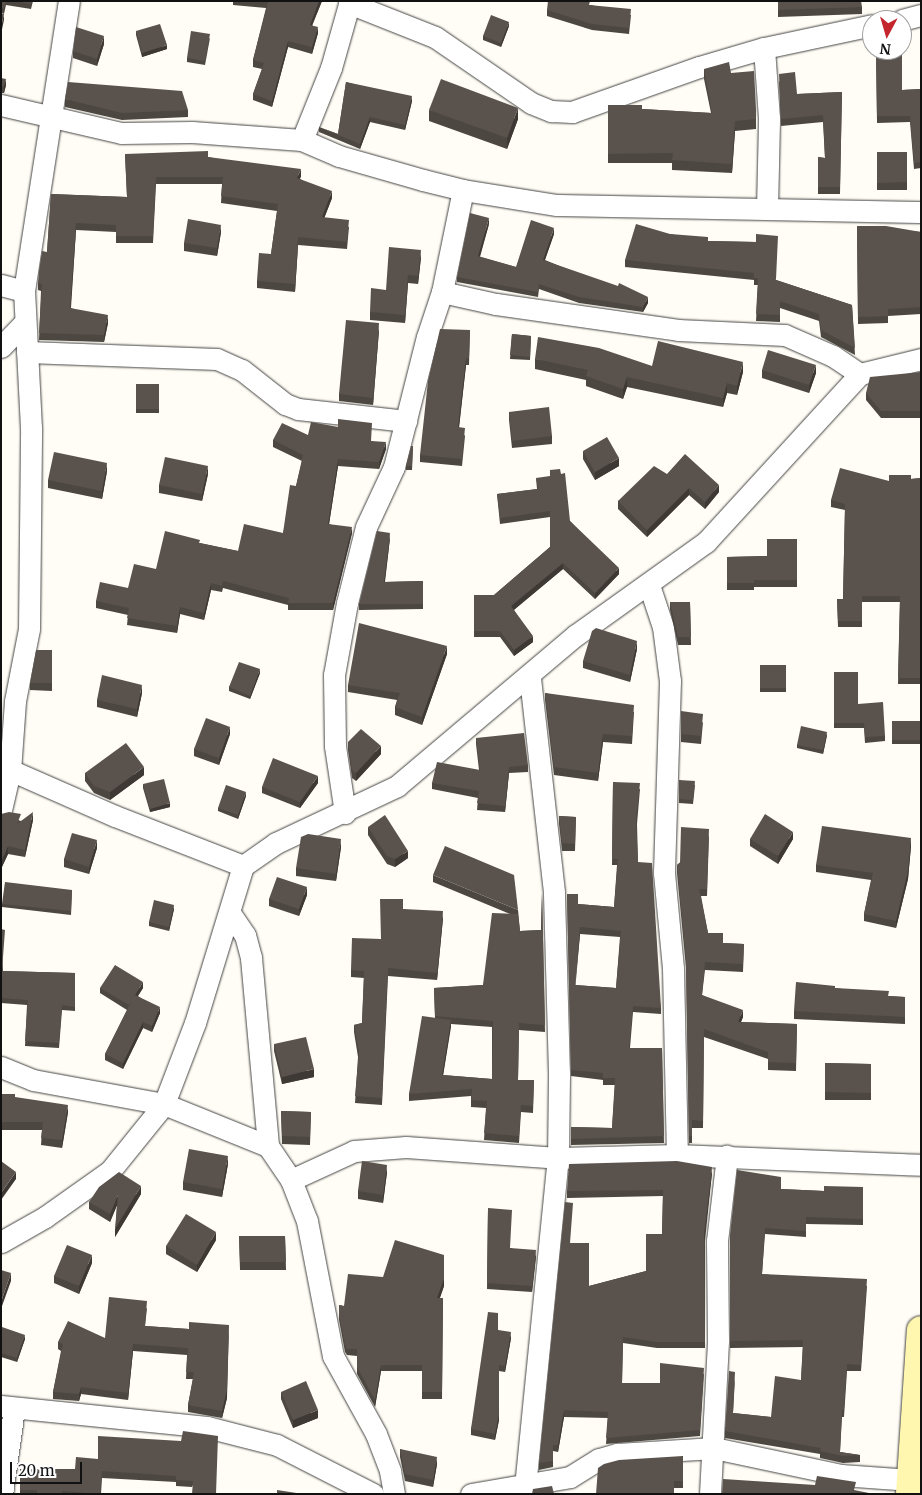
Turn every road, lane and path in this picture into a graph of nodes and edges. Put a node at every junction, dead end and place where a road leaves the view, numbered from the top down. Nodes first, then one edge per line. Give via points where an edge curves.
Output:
1 (69, 1) edge
2 (349, 2) edge
3 (862, 27) edge
4 (764, 48) junction
5 (1, 105) edge
6 (50, 118) junction
7 (302, 140) junction
8 (463, 190) junction
9 (767, 209) junction
10 (921, 212) edge
11 (1, 285) edge
12 (24, 291) junction
13 (442, 292) junction
14 (25, 322) junction
15 (1, 347) edge
16 (27, 352) junction
17 (921, 359) edge
18 (860, 374) junction
19 (406, 421) junction
20 (649, 585) junction
21 (530, 677) junction
22 (6, 768) edge
23 (1, 810) edge
24 (345, 813) junction
25 (243, 866) junction
26 (230, 913) junction
27 (1, 1067) edge
28 (164, 1104) junction
29 (268, 1146) junction
30 (677, 1155) junction
31 (727, 1156) junction
32 (558, 1158) junction
33 (921, 1166) edge
34 (291, 1180) junction
35 (1, 1242) edge
36 (921, 1330) edge
37 (8, 1408) edge
38 (714, 1448) junction
39 (525, 1487) junction
40 (910, 1487) edge
41 (2, 1494) edge
42 (373, 1494) edge
43 (394, 1494) edge
44 (471, 1494) edge
45 (710, 1494) edge

1 - 6 street
2 - 4 street via 435,37 531,103 551,111 572,112 699,67
2 - 7 street via 332,68
3 - 4 street
4 - 9 street via 770,118
5 - 6 street
6 - 7 street via 121,133 192,132
6 - 12 street
7 - 8 street via 339,156
8 - 9 street via 557,204
8 - 13 street
9 - 10 street
11 - 12 street
12 - 14 street
13 - 18 street via 496,304 678,330 785,335 833,356
13 - 19 street
14 - 15 street
14 - 16 street
16 - 19 street via 217,360 242,370 285,404 298,409
16 - 22 street via 31,428 29,629
17 - 18 street
18 - 20 street via 706,542
19 - 24 street via 394,467 366,527 334,675 335,746
20 - 21 street via 576,635
20 - 30 street via 663,627 670,681 664,872 673,968
21 - 24 street via 397,786
21 - 32 street via 554,892
22 - 23 street
22 - 25 street via 115,816
24 - 25 street via 276,843
25 - 26 street
26 - 28 street
26 - 29 street via 245,935 252,958
27 - 28 street via 33,1080
28 - 29 street
28 - 35 street via 110,1171 45,1217
29 - 34 street
30 - 31 street
30 - 32 street
31 - 33 street
31 - 38 street via 717,1241
32 - 34 street via 406,1147 363,1151 326,1162
32 - 39 street
34 - 43 street via 307,1221 333,1356 376,1434 390,1471
36 - 40 street
37 - 41 street
37 - 42 street via 207,1428 277,1445
38 - 39 street via 617,1454 600,1459 570,1477
38 - 40 street
38 - 45 street
39 - 44 street

